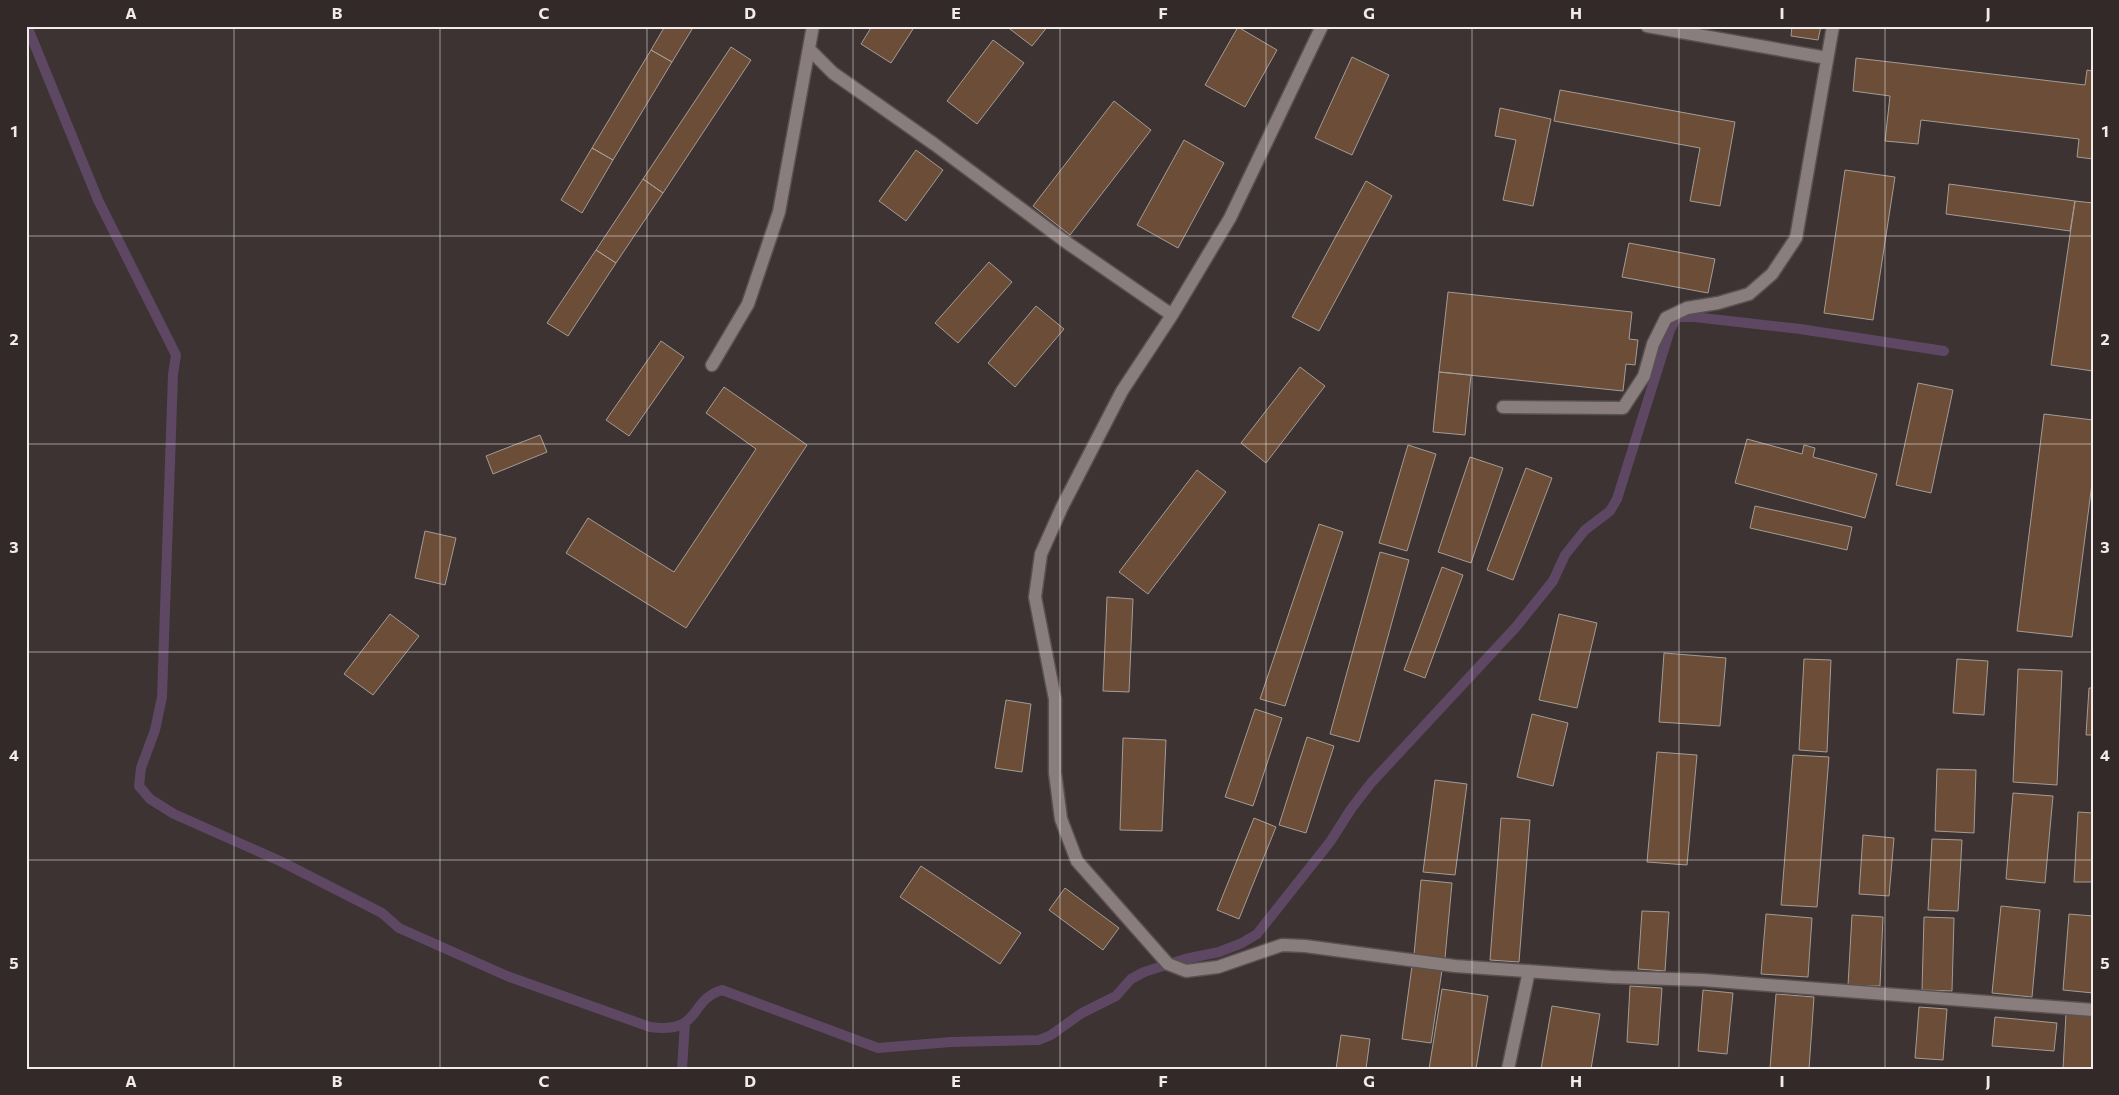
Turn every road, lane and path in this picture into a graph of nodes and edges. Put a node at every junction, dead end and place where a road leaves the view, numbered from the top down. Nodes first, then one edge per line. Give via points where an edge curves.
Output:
1 (813, 26) edge
2 (1322, 26) edge
3 (1646, 26) edge
4 (1833, 26) edge
5 (809, 49) junction
6 (1827, 58) junction
7 (1172, 315) junction
8 (712, 365) dead end
9 (1503, 407) dead end
10 (1529, 971) junction
11 (2093, 1010) edge
12 (1508, 1069) edge

1 - 5 street
2 - 7 street via 1230,218
3 - 6 street
4 - 6 street
5 - 7 street via 833,74
5 - 8 street via 778,212 748,304
6 - 9 street via 1796,238 1772,274 1749,294 1687,308 1666,318 1653,344 1644,376 1623,408
7 - 10 street via 1122,391 1041,554 1035,597 1055,699 1055,773 1061,819 1077,861 1168,964 1186,971 1218,967 1282,945 1455,966
10 - 11 street via 1703,980
10 - 12 street

